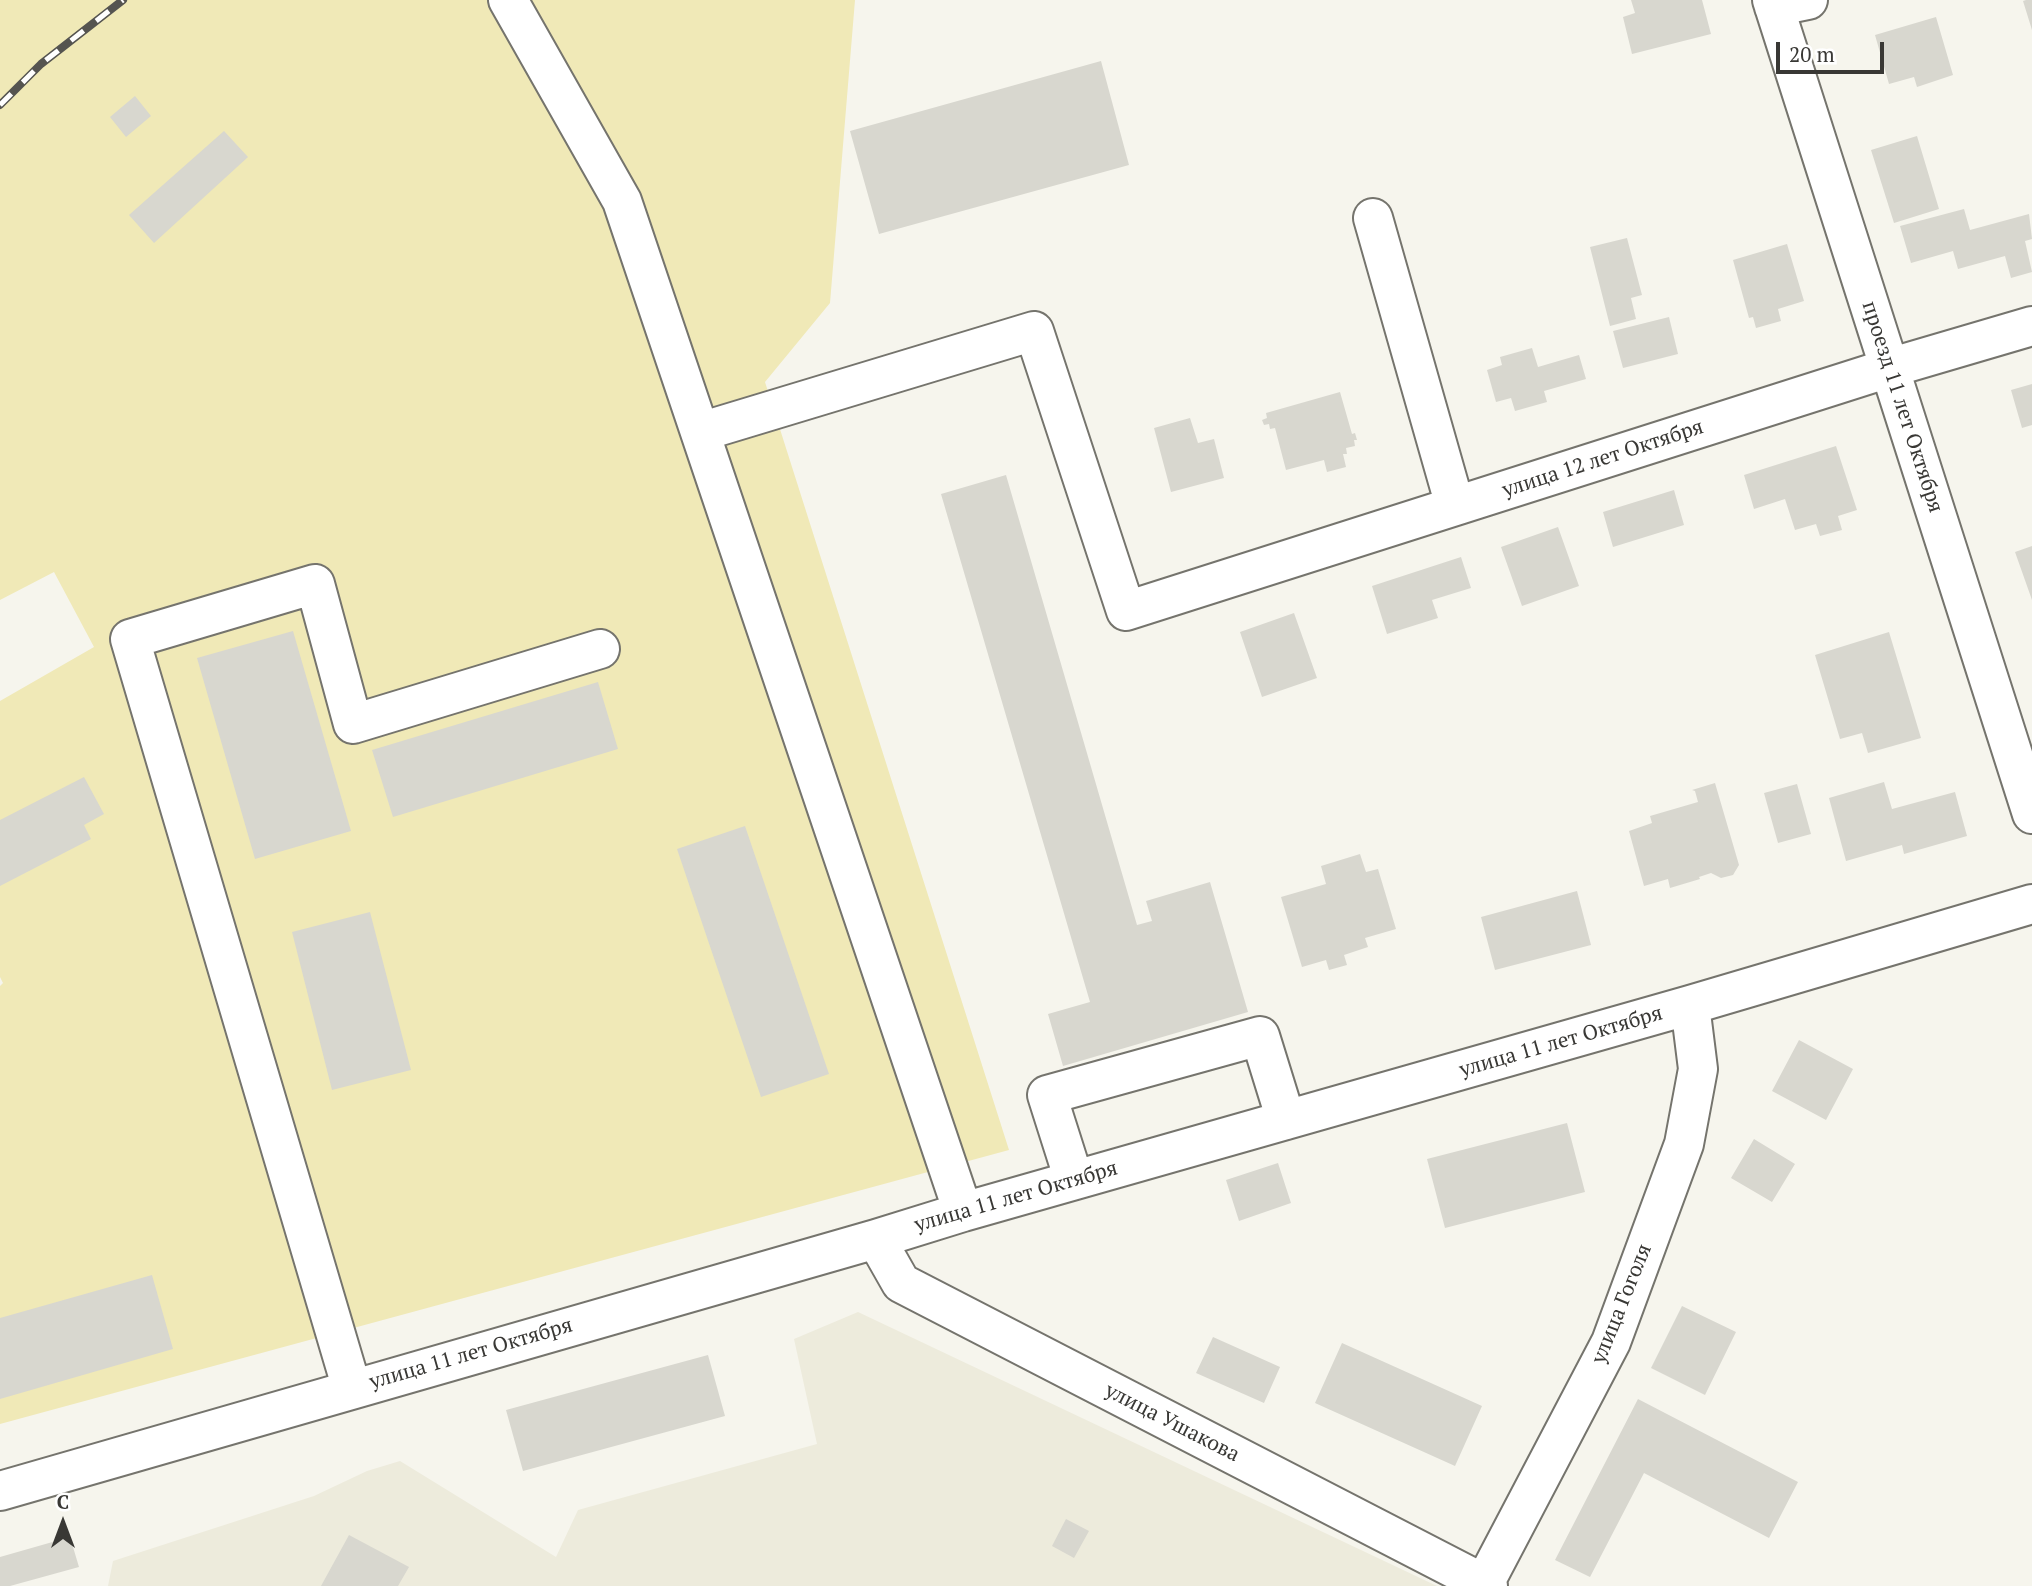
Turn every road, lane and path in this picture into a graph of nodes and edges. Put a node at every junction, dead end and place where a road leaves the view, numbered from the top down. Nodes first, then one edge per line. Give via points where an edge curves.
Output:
1 (508, 0) edge
2 (1785, 3) edge
3 (1373, 218) dead end
4 (2032, 326) edge
5 (1889, 368) junction
6 (700, 432) junction
7 (1455, 506) junction
8 (600, 649) dead end
9 (2032, 814) edge
10 (2032, 904) edge
11 (1690, 1005) junction
12 (1286, 1120) junction
13 (1074, 1180) junction
14 (963, 1212) junction
15 (876, 1239) junction
16 (352, 1389) junction
17 (0, 1491) edge
18 (1486, 1585) edge

1 - 6 street via 622,201
2 - 5 street, проезд 11 лет Октября
3 - 7 street
4 - 5 street, улица 12 лет Октября
5 - 7 street, улица 12 лет Октября
5 - 9 street, проезд 11 лет Октября
6 - 7 street, улица 12 лет Октября via 1034,331 1126,611
6 - 14 street
8 - 16 street via 353,724 315,584 130,639
10 - 11 street, улица 11 лет Октября
11 - 12 street, улица 11 лет Октября
11 - 18 street, улица Гоголя via 1698,1069 1684,1144 1611,1342
12 - 13 street, улица 11 лет Октября
12 - 13 street via 1259,1036 1047,1096
13 - 14 street, улица 11 лет Октября
14 - 15 street, улица 11 лет Октября
15 - 16 street, улица 11 лет Октября
15 - 18 street, улица Ушакова via 901,1283
16 - 17 street, улица 11 лет Октября

